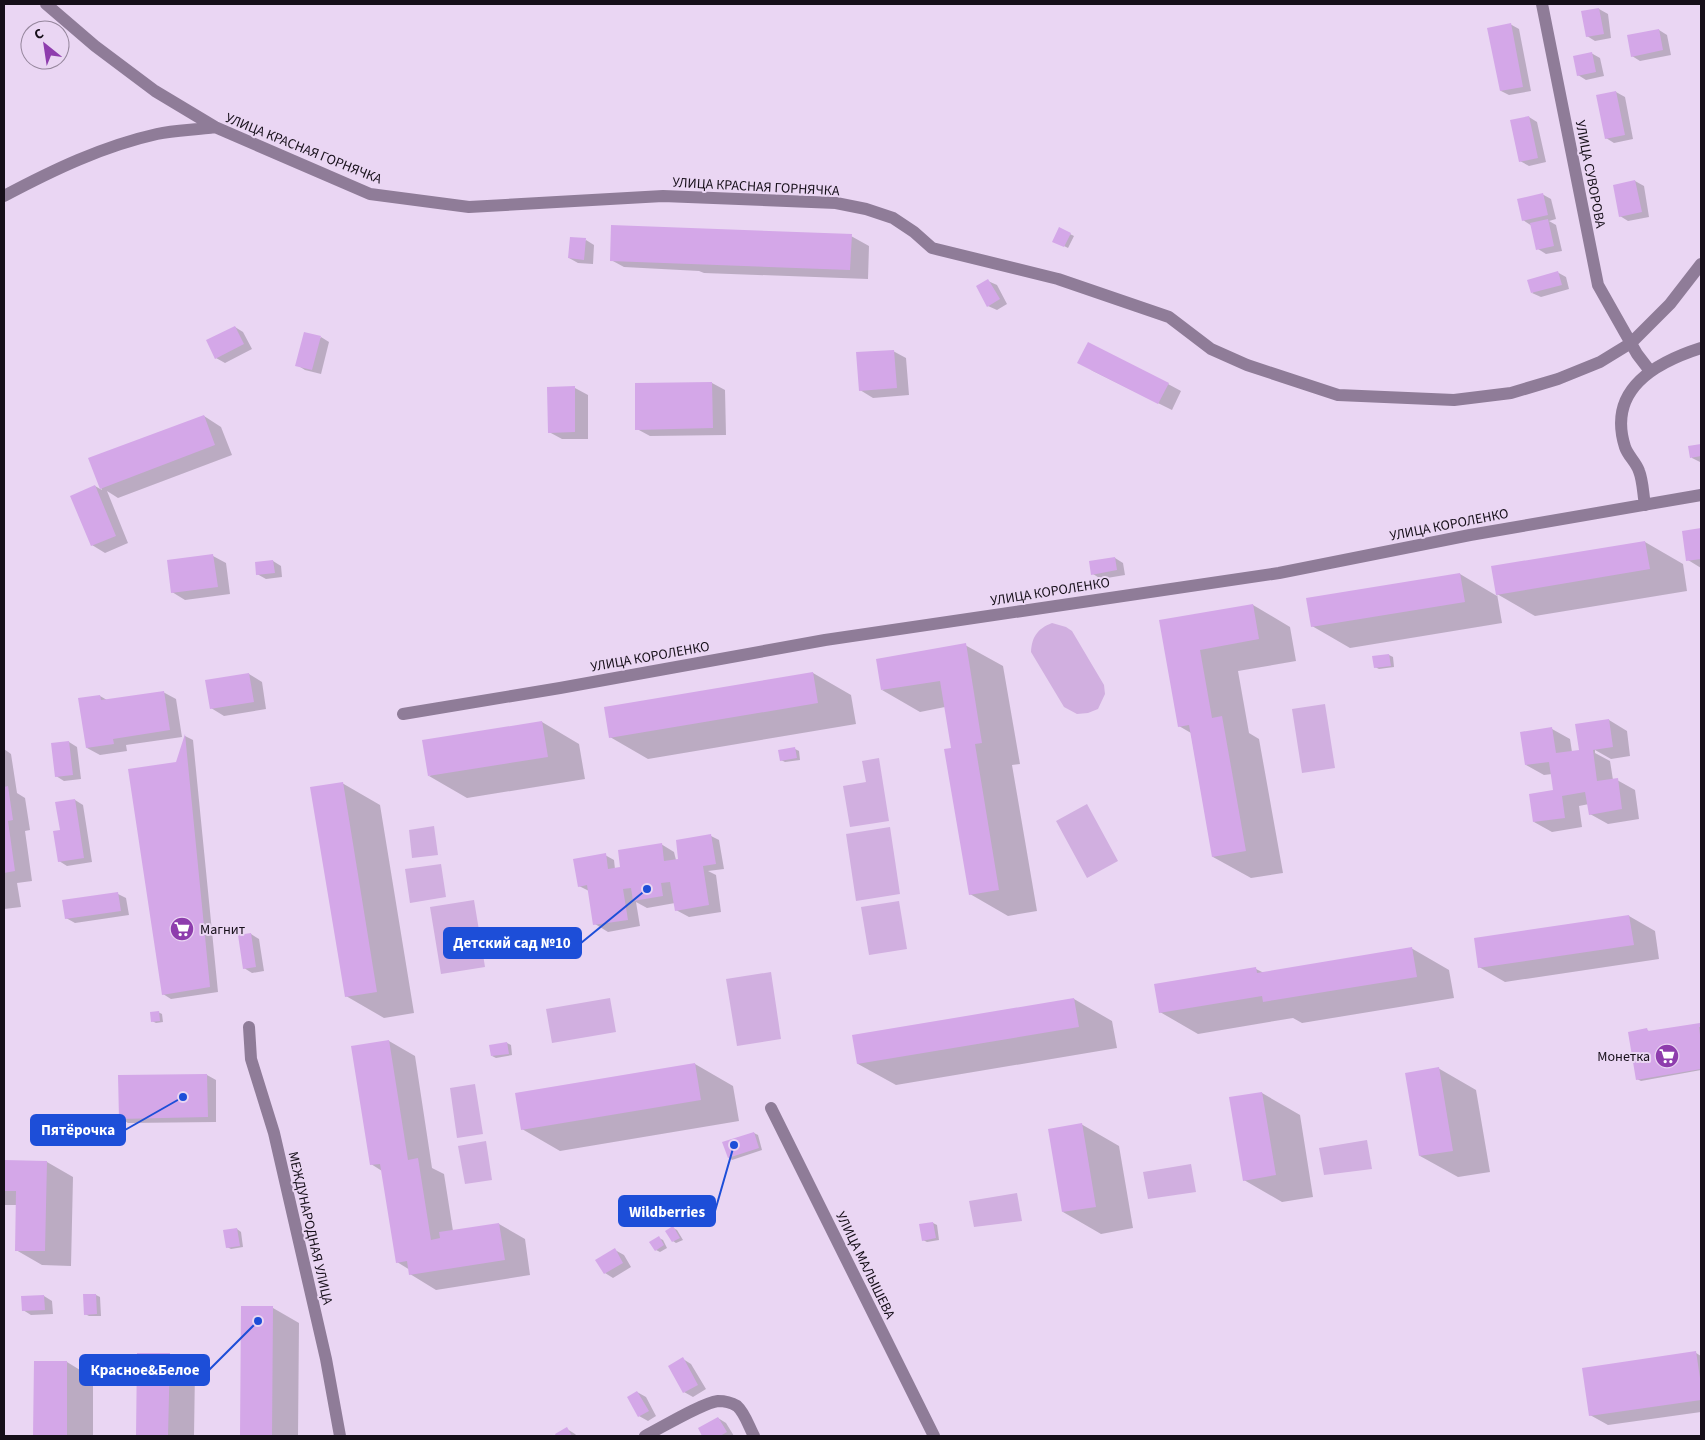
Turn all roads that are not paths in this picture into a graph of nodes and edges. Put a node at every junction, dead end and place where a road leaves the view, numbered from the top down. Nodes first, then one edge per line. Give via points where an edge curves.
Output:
1 (46, 4) edge
2 (1542, 4) edge
3 (215, 127) junction
4 (4, 196) edge
5 (1701, 264) edge
6 (1631, 343) junction
7 (1701, 348) edge
8 (1650, 370) junction
9 (1701, 495) edge
10 (1644, 505) junction
11 (403, 714) dead end
12 (249, 1027) dead end
13 (771, 1108) dead end
14 (340, 1436) edge
15 (645, 1436) edge
16 (754, 1436) edge
17 (934, 1436) edge

1 - 3 street, УЛИЦА КРАСНАЯ ГОРНЯЧКА via 155,91
2 - 6 street, УЛИЦА СУВОРОВА via 1598,285
3 - 4 street via 159,134 106,148 49,172
3 - 6 street, УЛИЦА КРАСНАЯ ГОРНЯЧКА via 370,194 469,207 663,196 836,203 866,209 893,218 932,248 1058,279 1169,317 1211,349 1248,365 1338,394 1454,400 1511,393 1558,380 1600,362
5 - 6 street, УЛИЦА КРАСНАЯ ГОРНЯЧКА via 1670,304
6 - 8 street, УЛИЦА СУВОРОВА
7 - 8 street
8 - 10 street via 1636,383 1625,403 1620,424 1626,449 1639,470
9 - 10 street, УЛИЦА КОРОЛЕНКО
10 - 11 street, УЛИЦА КОРОЛЕНКО via 1279,572 825,640
12 - 14 street, МЕЖДУНАРОДНАЯ УЛИЦА via 252,1060 274,1133 326,1359
13 - 17 street, УЛИЦА МАЛЫШЕВА
15 - 16 street via 718,1401 736,1405

